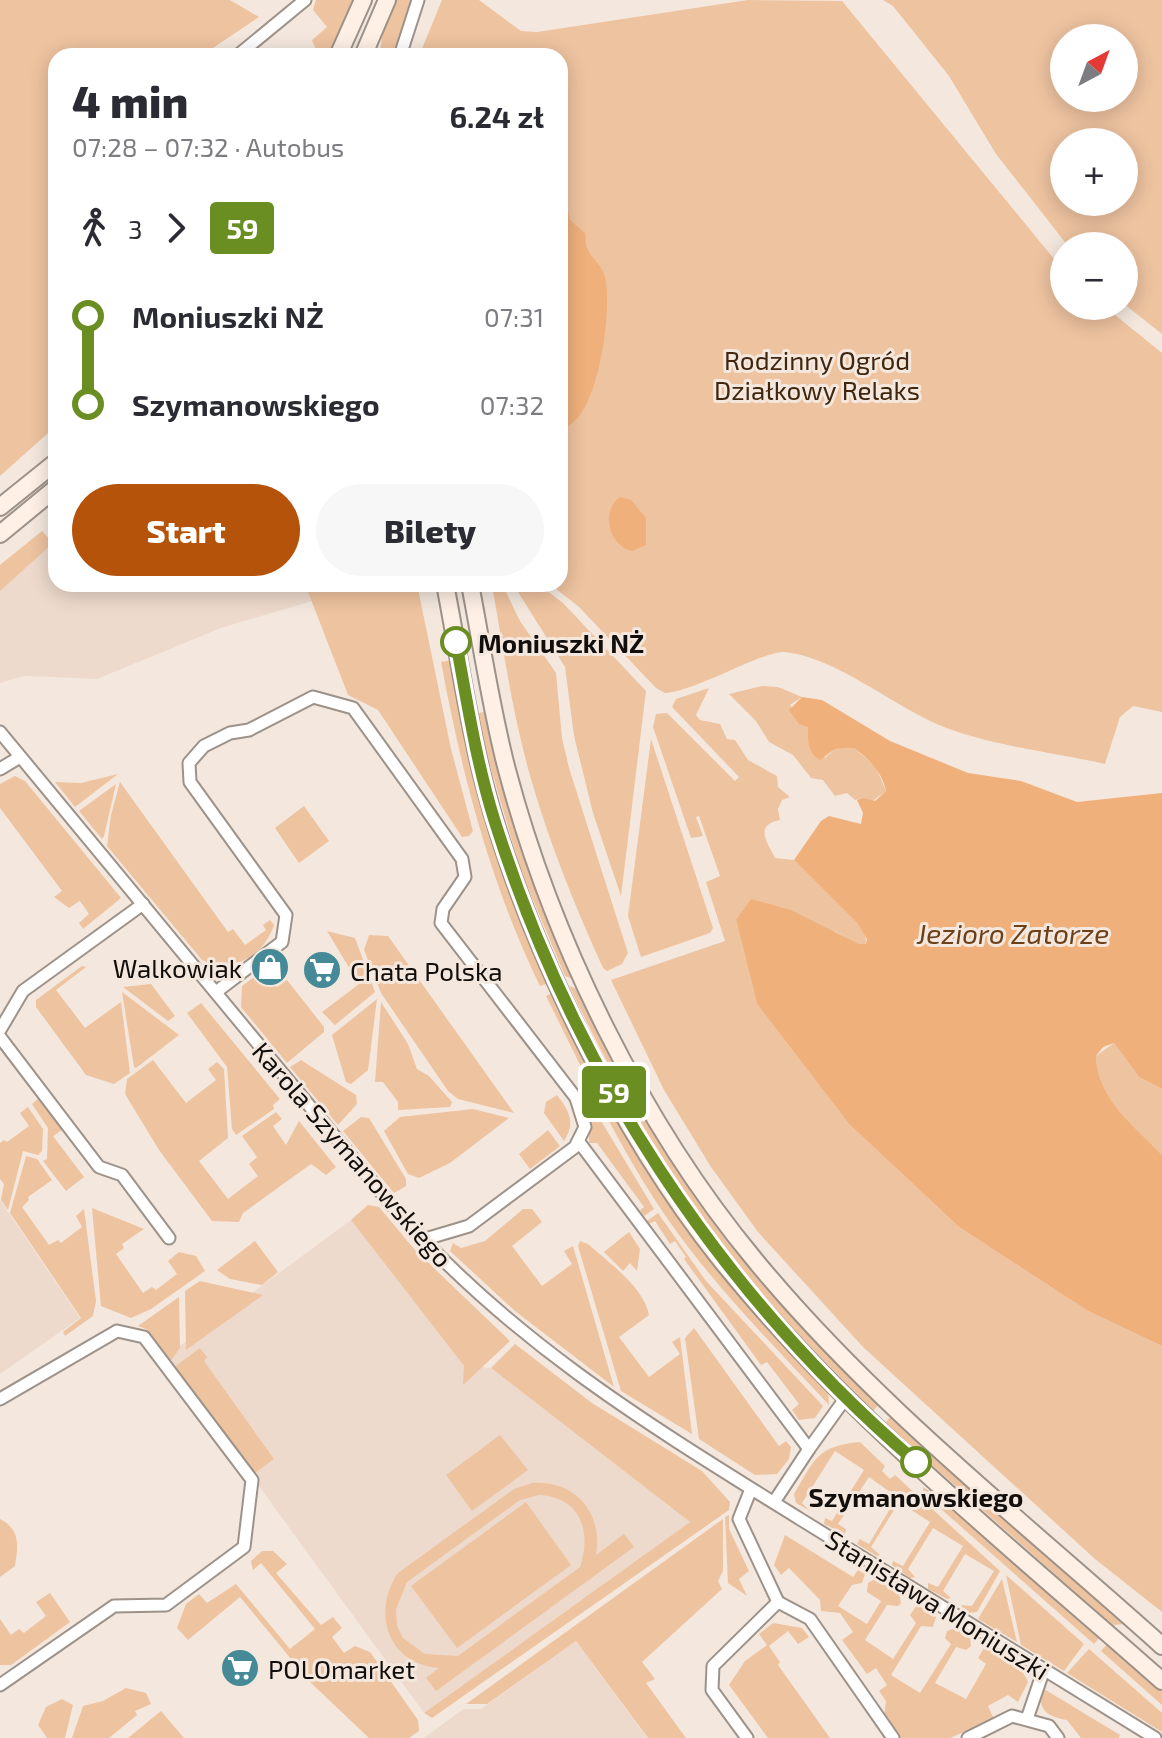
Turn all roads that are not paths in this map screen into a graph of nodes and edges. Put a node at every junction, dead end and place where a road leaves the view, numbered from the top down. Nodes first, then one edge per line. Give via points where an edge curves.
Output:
1 (305, 0) edge
2 (363, 0) edge
3 (387, 0) edge
4 (418, 0) edge
5 (247, 48) edge
6 (342, 48) edge
7 (366, 48) edge
8 (403, 48) edge
9 (48, 468) edge
10 (48, 495) edge
11 (0, 507) edge
12 (0, 534) edge
13 (447, 592) edge
14 (472, 592) edge
15 (0, 732) edge
16 (20, 757) junction
17 (0, 769) edge
18 (143, 904) junction
19 (216, 992) junction
20 (0, 1030) edge
21 (0, 1037) edge
22 (579, 1142) junction
23 (169, 1238) dead end
24 (422, 1240) junction
25 (847, 1396) junction
26 (0, 1399) edge
27 (809, 1449) junction
28 (751, 1489) junction
29 (774, 1502) junction
30 (778, 1602) junction
31 (1162, 1646) edge
32 (1044, 1669) junction
33 (1162, 1681) edge
34 (0, 1685) edge
35 (1027, 1719) junction
36 (747, 1738) edge
37 (893, 1738) edge
38 (968, 1738) edge
39 (1058, 1738) edge
40 (1155, 1738) edge

1 - 5 street
2 - 6 main road
3 - 7 main road
4 - 8 street
9 - 11 main road
10 - 12 main road
13 - 25 main road via 495,819 529,913 590,1050 707,1241 771,1318
14 - 31 main road via 502,749 535,857 603,1018 696,1181 756,1262 841,1354 928,1439
15 - 16 street, Karola Szymanowskiego
16 - 17 street
16 - 18 street, Karola Szymanowskiego
18 - 19 street, Karola Szymanowskiego
18 - 20 street via 23,991
19 - 22 street via 282,942 286,915 190,782 189,763 204,746 313,697 353,708 462,859 465,877 443,909 441,923 576,1098 585,1127
19 - 24 street, Karola Szymanowskiego
21 - 23 street via 99,1167 122,1175
22 - 24 street via 469,1226
22 - 27 street
24 - 28 street, Karola Szymanowskiego via 563,1366
25 - 27 street
25 - 33 main road
26 - 34 street via 117,1331 144,1337 252,1480 244,1547 166,1605 114,1606
27 - 29 street
28 - 29 street, Karola Szymanowskiego
28 - 30 street via 739,1519
29 - 32 street, Stanisława Moniuszki
30 - 36 street via 713,1666 712,1690
30 - 37 street via 810,1619
32 - 35 street
32 - 40 street, Stanisława Moniuszki
35 - 38 street via 1012,1716
35 - 39 street via 1049,1726

